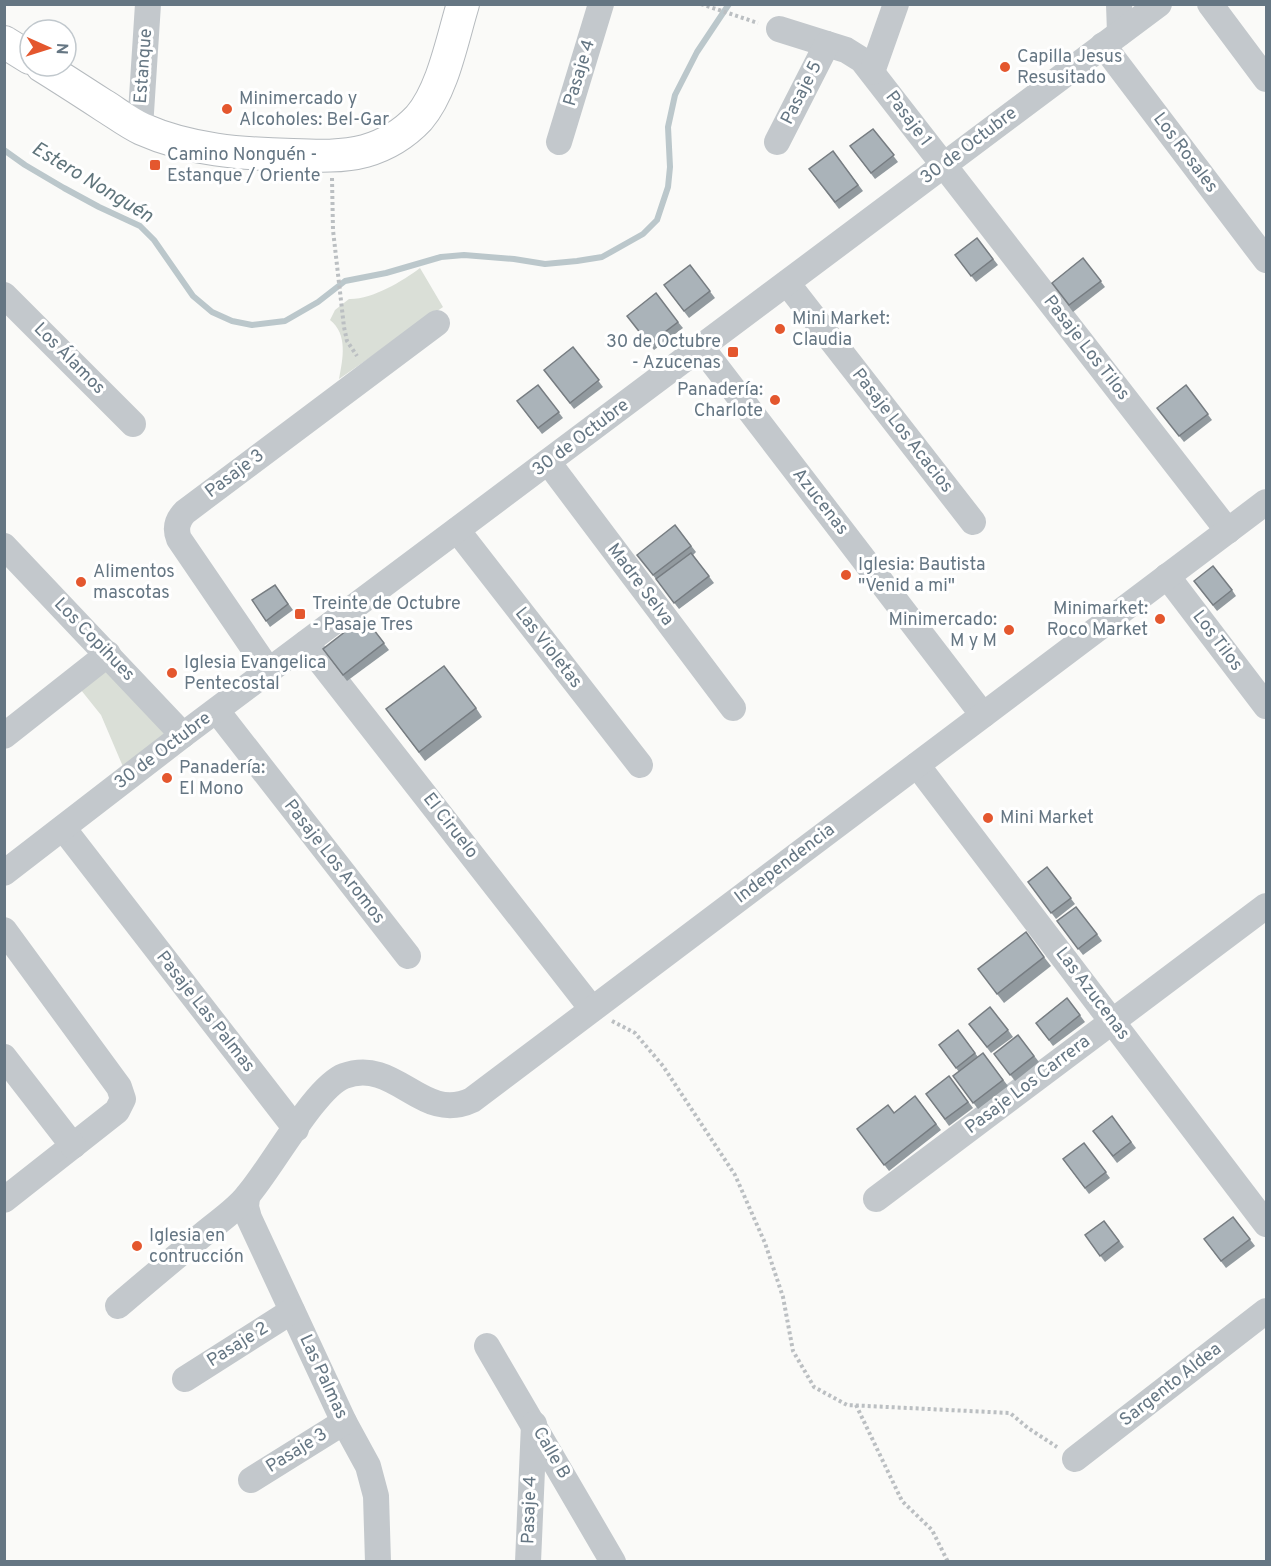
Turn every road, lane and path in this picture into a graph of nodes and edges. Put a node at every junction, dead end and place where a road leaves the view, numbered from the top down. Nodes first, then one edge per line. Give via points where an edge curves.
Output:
1 (148, 4) edge
2 (463, 4) edge
3 (601, 4) edge
4 (896, 4) edge
5 (1119, 4) edge
6 (1158, 4) edge
7 (1210, 4) edge
8 (703, 5) edge
9 (754, 22) dead end
10 (779, 29) dead end
11 (1112, 39) junction
12 (5, 42) edge
13 (827, 44) junction
14 (18, 50) edge
15 (872, 72) junction
16 (61, 78) edge
17 (1266, 79) edge
18 (140, 128) junction
19 (560, 142) dead end
20 (777, 142) dead end
21 (332, 155) junction
22 (944, 165) junction
23 (1266, 260) edge
24 (787, 283) junction
25 (4, 295) edge
26 (437, 323) dead end
27 (344, 327) dead end
28 (701, 347) junction
29 (133, 424) dead end
30 (548, 462) junction
31 (1266, 502) edge
32 (973, 522) dead end
33 (457, 530) junction
34 (1228, 531) junction
35 (4, 546) edge
36 (1167, 576) junction
37 (306, 643) junction
38 (108, 654) junction
39 (269, 671) junction
40 (1266, 706) edge
41 (733, 708) dead end
42 (217, 711) junction
43 (983, 715) junction
44 (183, 735) junction
45 (4, 736) edge
46 (640, 765) dead end
47 (917, 765) junction
48 (63, 828) junction
49 (4, 873) edge
50 (1266, 906) edge
51 (4, 930) edge
52 (408, 956) dead end
53 (592, 1009) junction
54 (1113, 1021) junction
55 (4, 1057) edge
56 (296, 1129) junction
57 (73, 1146) junction
58 (247, 1197) junction
59 (876, 1199) dead end
60 (4, 1200) edge
61 (1266, 1224) edge
62 (118, 1306) dead end
63 (292, 1311) junction
64 (1266, 1311) edge
65 (487, 1346) dead end
66 (185, 1379) dead end
67 (856, 1405) junction
68 (344, 1422) junction
69 (534, 1423) junction
70 (1075, 1459) joint
71 (251, 1480) dead end
72 (378, 1562) edge
73 (528, 1562) edge
74 (612, 1562) edge
75 (948, 1562) edge

1 - 18 street, Estanque
2 - 21 main road via 439,82 421,116 403,133 378,147
3 - 19 street, Pasaje 4
4 - 15 street, Pasaje 1
5 - 11 street
6 - 11 street, 30 de Octubre
7 - 17 street
8 - 9 path
10 - 13 street, Pasaje 1
11 - 22 street, 30 de Octubre
11 - 23 street, Los Rosales
12 - 14 main road
13 - 15 street, Pasaje 1 via 856,55
13 - 20 street, Pasaje 5
15 - 22 street, Pasaje 1
16 - 18 main road
18 - 21 main road via 173,140 226,151
21 - 27 path via 333,230
22 - 24 street, 30 de Octubre
22 - 34 street, Pasaje Los Tilos
24 - 28 street, 30 de Octubre
24 - 32 street, Pasaje Los Acacios
25 - 29 street, Los Álamos
26 - 39 street, Pasaje 3 via 179,520 179,539
28 - 30 street, 30 de Octubre
28 - 43 street, Azucenas
30 - 33 street, 30 de Octubre
30 - 41 street, Madre Selva
31 - 34 street, Independencia
33 - 37 street, 30 de Octubre
33 - 46 street, Las Violetas
34 - 36 street, Independencia
35 - 38 street, Los Copihues
36 - 40 street, Los Tilos
36 - 43 street, Independencia
37 - 39 street, 30 de Octubre
37 - 53 street, El Ciruelo
38 - 44 street, Los Copihues
38 - 45 street
39 - 42 street, 30 de Octubre
42 - 44 street, 30 de Octubre
42 - 52 street, Pasaje Los Aromos
43 - 47 street, Independencia
44 - 48 street, 30 de Octubre
47 - 53 street, Independencia
47 - 54 street, Las Azucenas
48 - 49 street, 30 de Octubre
48 - 56 street, Pasaje Las Palmas
50 - 54 street, Pasaje Los Carrera
51 - 57 street via 122,1093 117,1111
53 - 56 street, Independencia via 472,1100 443,1106 384,1076 353,1074 326,1088
53 - 67 path via 635,1033 685,1096 735,1175 765,1243 783,1297 793,1351 814,1387 847,1405
54 - 59 street, Pasaje Los Carrera
54 - 61 street, Las Azucenas
55 - 57 street
56 - 58 street
57 - 60 street
58 - 62 street
58 - 63 street, Las Palmas via 249,1218
63 - 66 street, Pasaje 2
63 - 68 street, Las Palmas
64 - 70 street, Sargento Aldea
65 - 69 street, Calle B
67 - 70 path via 1010,1413
67 - 75 path via 902,1501 932,1530
68 - 71 street, Pasaje 3
68 - 72 street, Las Palmas via 373,1481
69 - 73 street, Pasaje 4
69 - 74 street, Calle B

